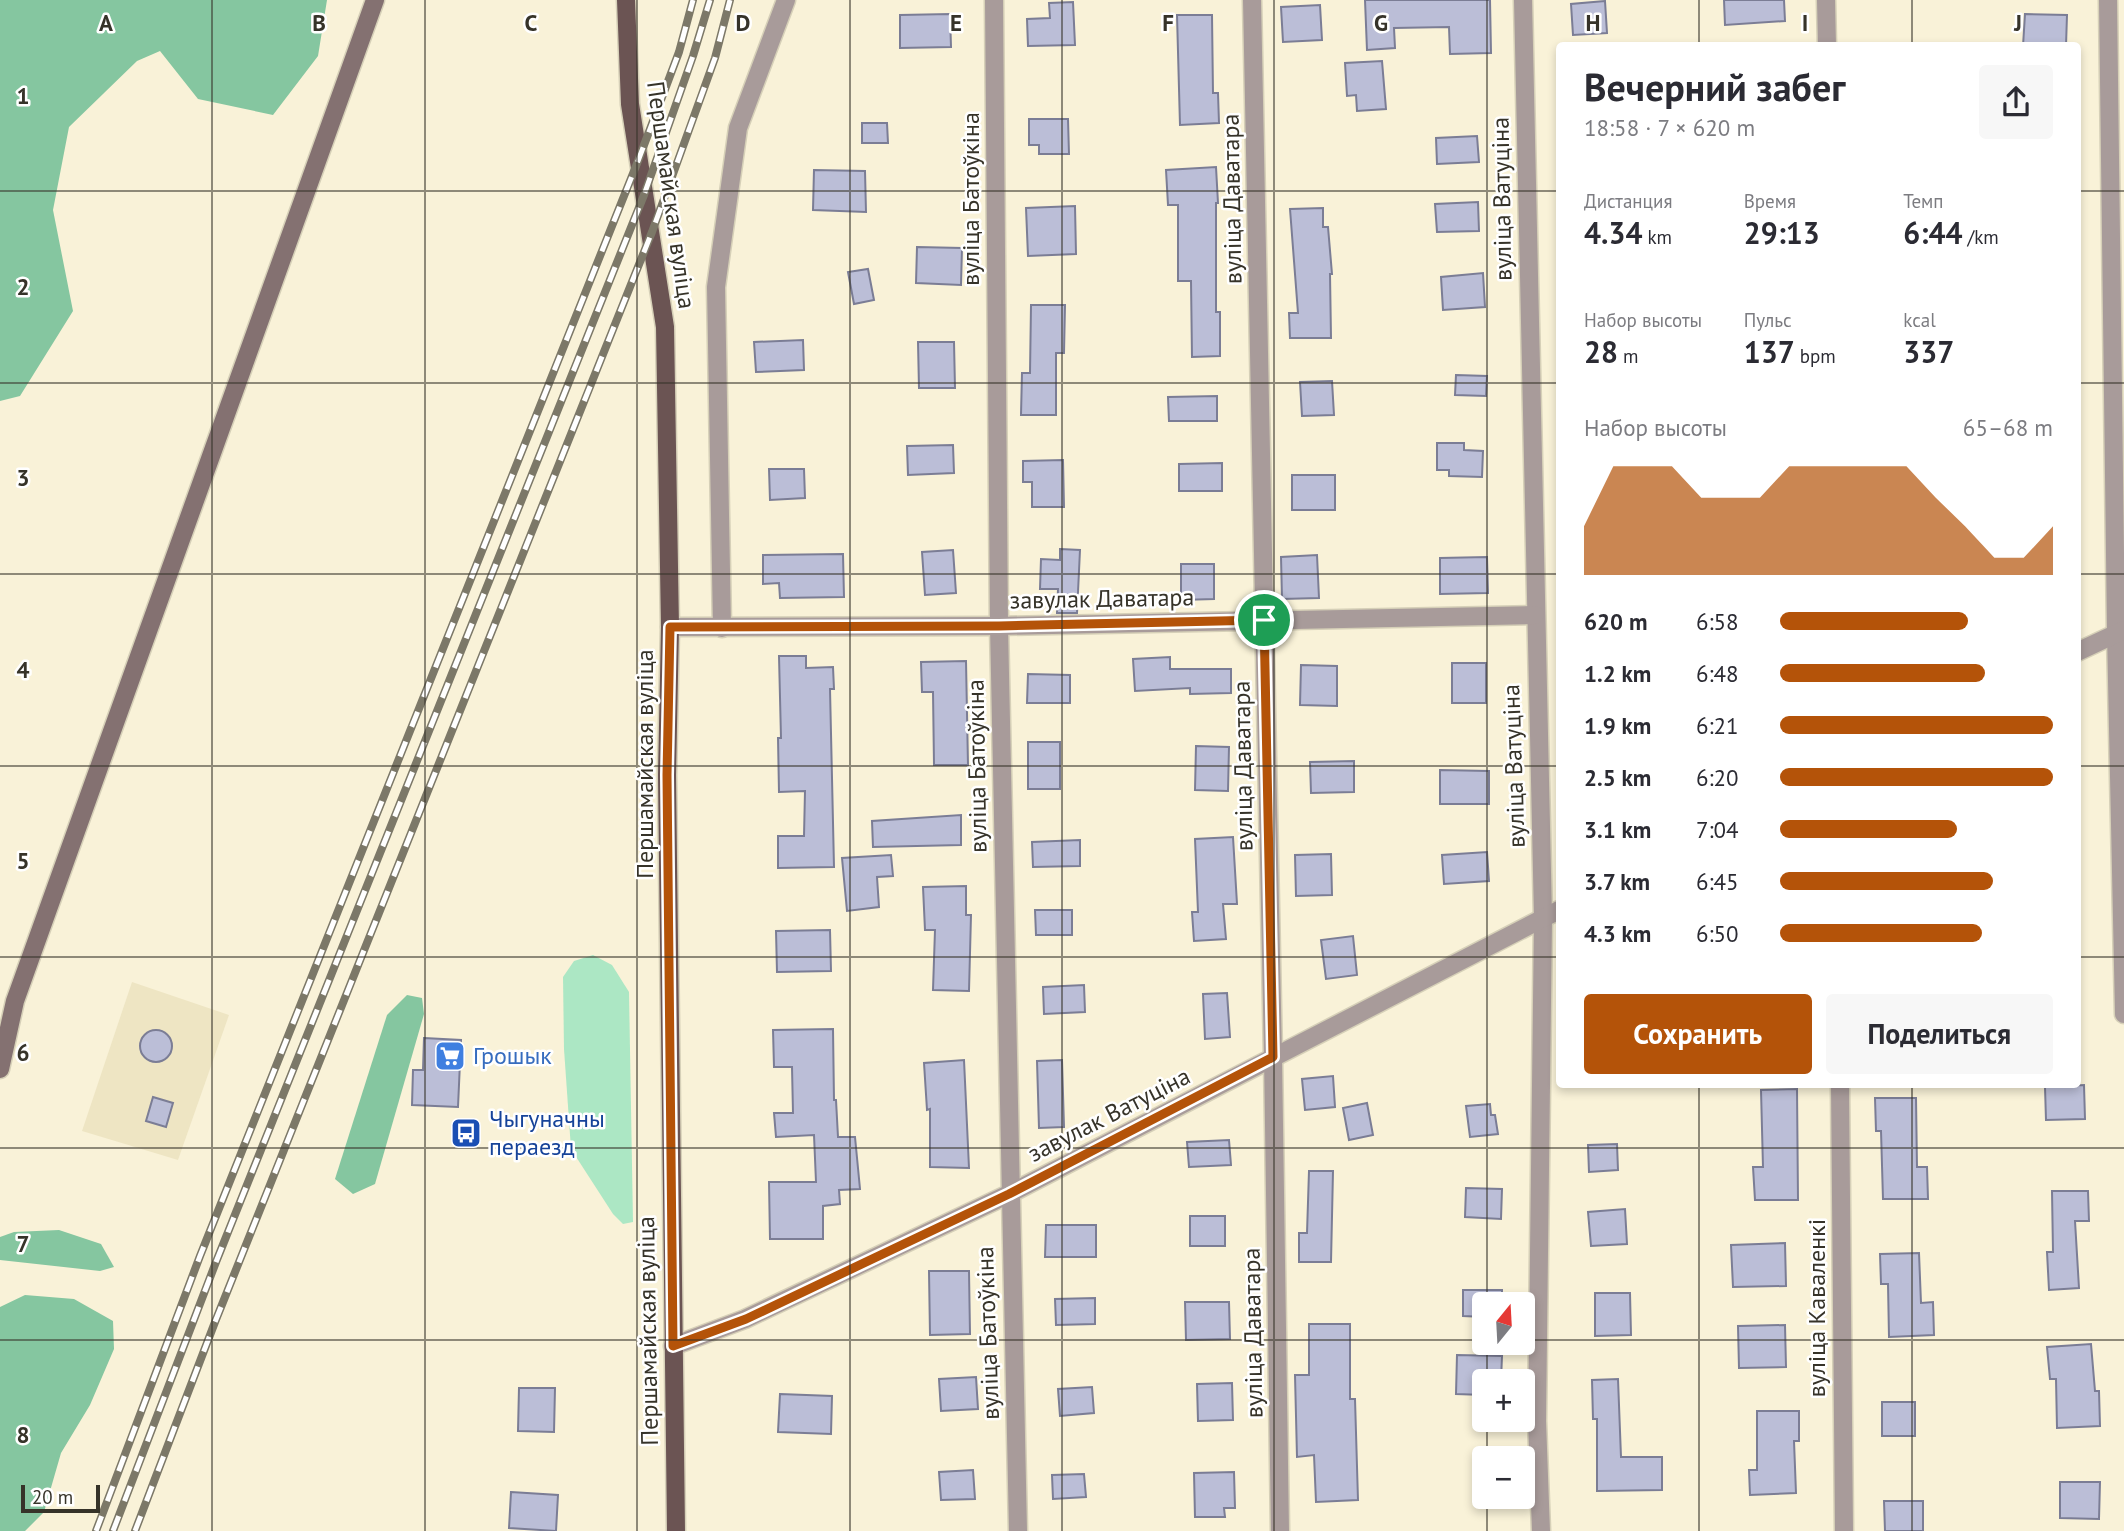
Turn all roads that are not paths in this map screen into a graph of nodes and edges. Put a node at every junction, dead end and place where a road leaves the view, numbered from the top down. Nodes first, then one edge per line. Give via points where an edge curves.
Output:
1 (375, 0) edge
2 (626, 0) edge
3 (786, 0) edge
4 (994, 0) edge
5 (1252, 0) edge
6 (1523, 0) edge
7 (1826, 0) edge
8 (2108, 0) edge
9 (1827, 42) edge
10 (1535, 615) junction
11 (1264, 620) junction
12 (999, 626) junction
13 (670, 627) junction
14 (722, 628) junction
15 (2120, 631) edge
16 (2081, 650) edge
17 (1551, 914) edge
18 (2124, 1014) edge
19 (1273, 1057) junction
20 (0, 1069) edge
21 (1840, 1088) edge
22 (1009, 1194) junction
23 (673, 1346) junction
24 (676, 1531) edge
25 (1018, 1531) edge
26 (1280, 1531) edge
27 (1541, 1531) edge
28 (1843, 1531) edge

1 - 20 street via 15,1001
2 - 13 main road, Першамайская вуліца via 630,104 665,327
3 - 14 street via 738,128 716,286
4 - 12 street, вуліца Батоўкіна
5 - 11 street, вуліца Даватара
6 - 10 street, вуліца Ватуціна
7 - 9 street
8 - 15 street
10 - 11 street, завулак Даватара
10 - 17 street, вуліца Ватуціна
11 - 12 street, завулак Даватара
11 - 19 street, вуліца Даватара
12 - 14 street, завулак Даватара
12 - 22 street, вуліца Батоўкіна
13 - 14 street, завулак Даватара
13 - 23 main road, Першамайская вуліца via 667,775
15 - 16 street
15 - 18 street
17 - 19 street, завулак Ватуціна
17 - 27 street, вуліца Ватуціна via 1537,1420
19 - 22 street, завулак Ватуціна
19 - 26 street, вуліца Даватара
21 - 28 street, вуліца Каваленкі
22 - 23 street, завулак Ватуціна via 746,1319
22 - 25 street, вуліца Батоўкіна
23 - 24 main road, Першамайская вуліца

